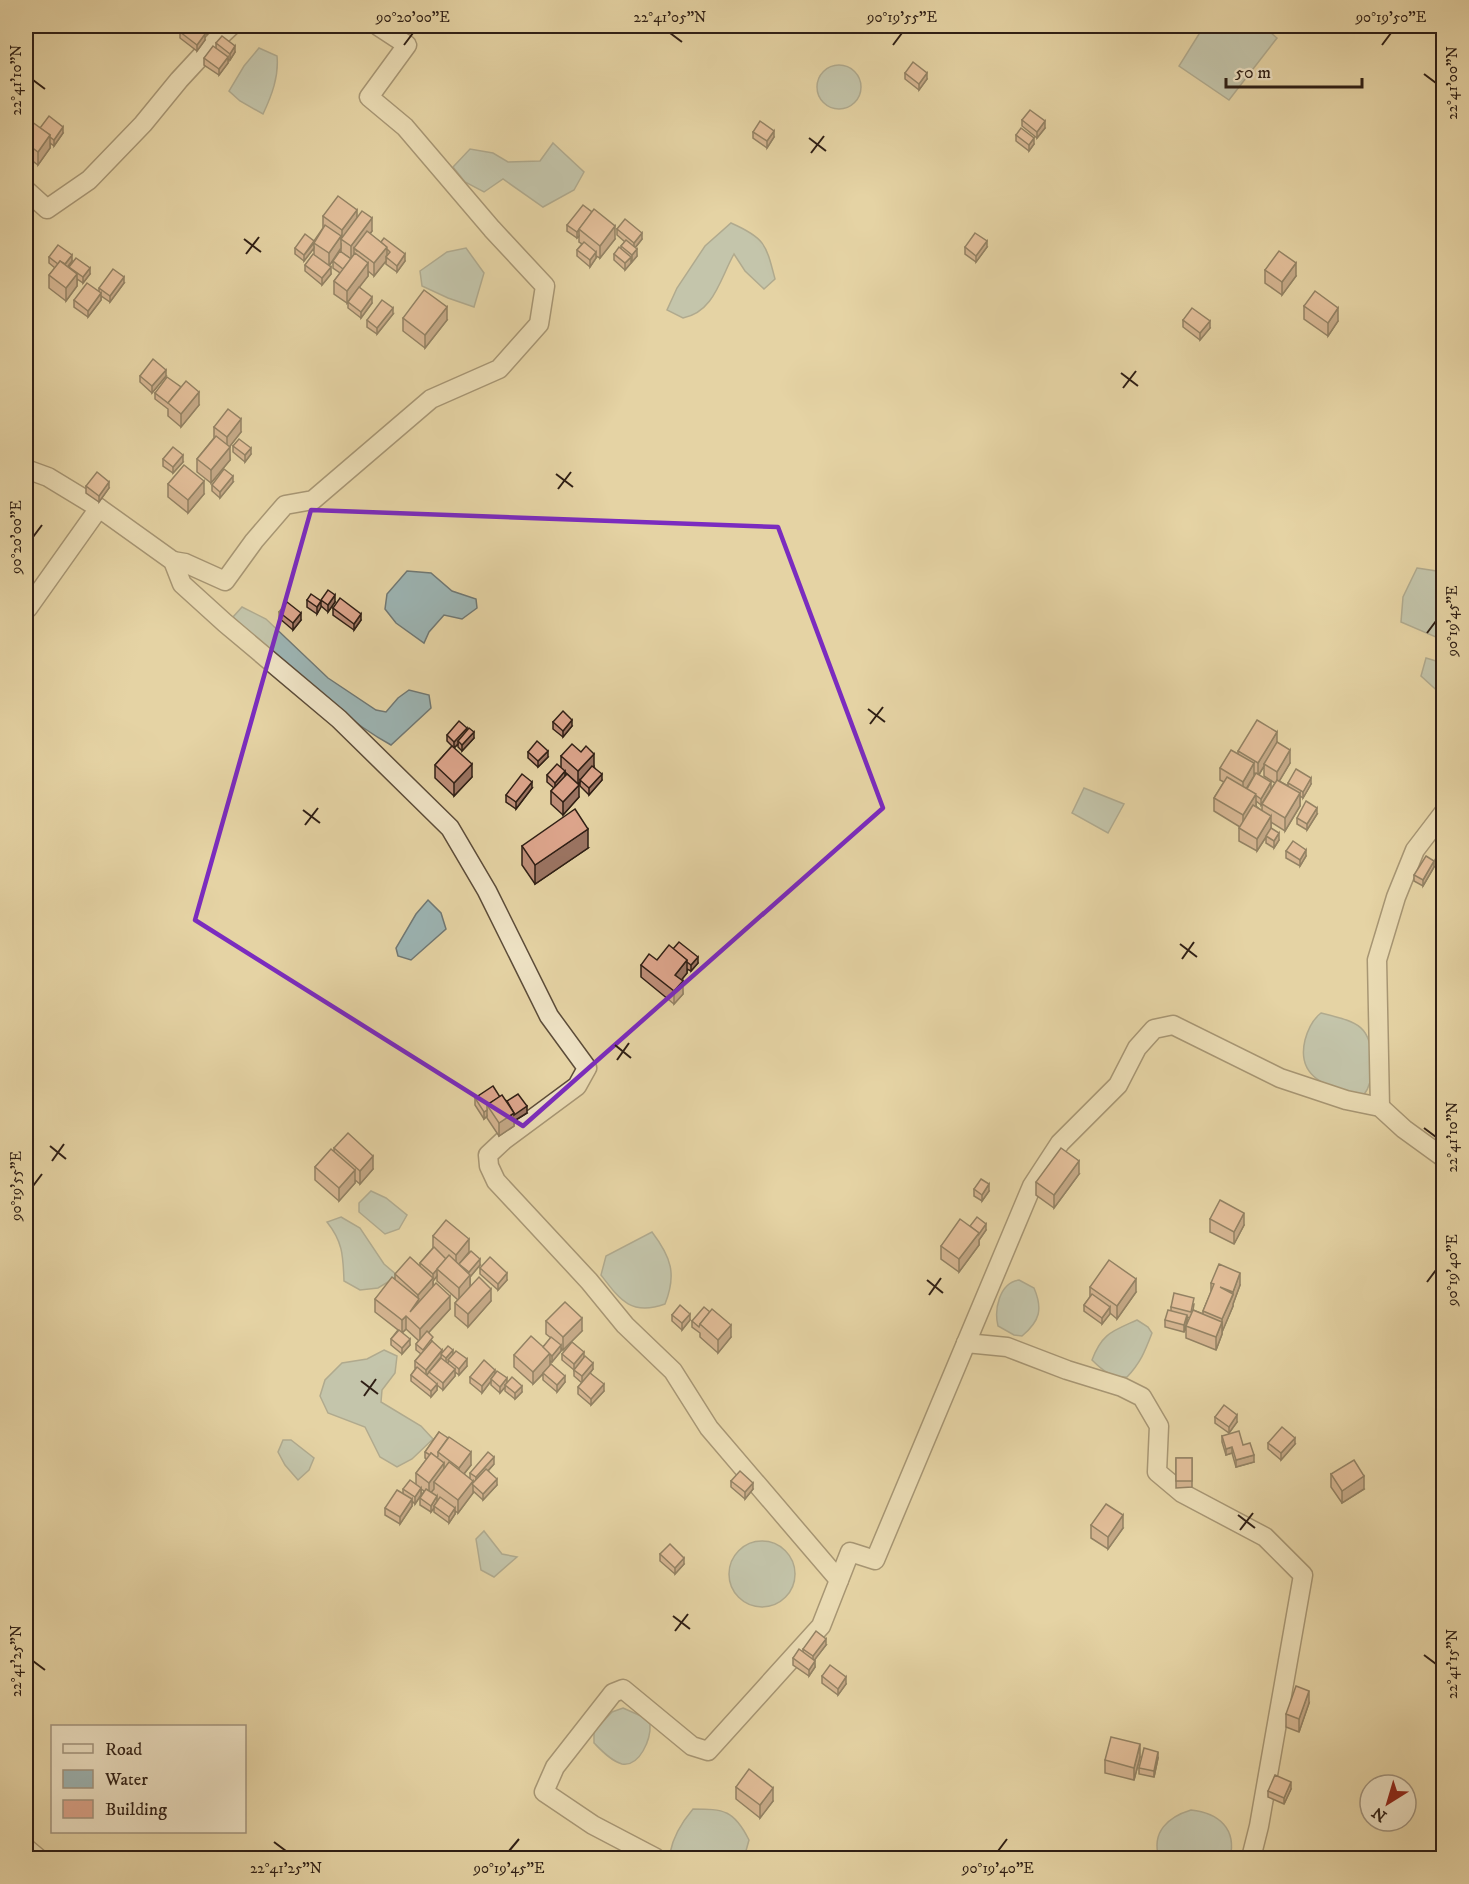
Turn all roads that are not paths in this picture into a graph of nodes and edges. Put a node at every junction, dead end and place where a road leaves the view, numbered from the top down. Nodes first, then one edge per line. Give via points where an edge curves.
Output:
1 (231, 26) edge
2 (378, 26) edge
3 (26, 190) edge
4 (26, 469) edge
5 (99, 508) junction
6 (173, 561) junction
7 (26, 605) edge
8 (1443, 812) edge
9 (1380, 1107) junction
10 (1443, 1158) edge
11 (966, 1343) junction
12 (839, 1580) junction
13 (26, 1848) edge
14 (38, 1858) edge
15 (656, 1858) edge
16 (1251, 1858) edge

1 - 3 street via 89,180 47,209
2 - 6 street via 407,45 369,97 405,127 545,286 539,324 499,369 431,399 313,500 285,505 225,581 185,562
4 - 5 street via 48,477
5 - 6 street
5 - 7 street via 28,608
6 - 12 street via 182,584 339,718 450,828 487,891 549,1016 587,1068 577,1086 488,1155 492,1174 625,1325 673,1371 709,1428
8 - 9 street via 1415,850 1377,960
9 - 10 street
9 - 11 street via 1280,1078 1173,1025 1154,1029 1137,1048 1118,1085 1060,1143 1032,1186
11 - 12 street via 875,1560 850,1552
11 - 16 street via 1007,1347 1142,1397 1159,1426 1157,1472 1182,1493 1265,1537 1303,1575
12 - 15 street via 821,1626 708,1751 692,1746 623,1689 614,1693 555,1767 544,1792 593,1825
13 - 14 street

